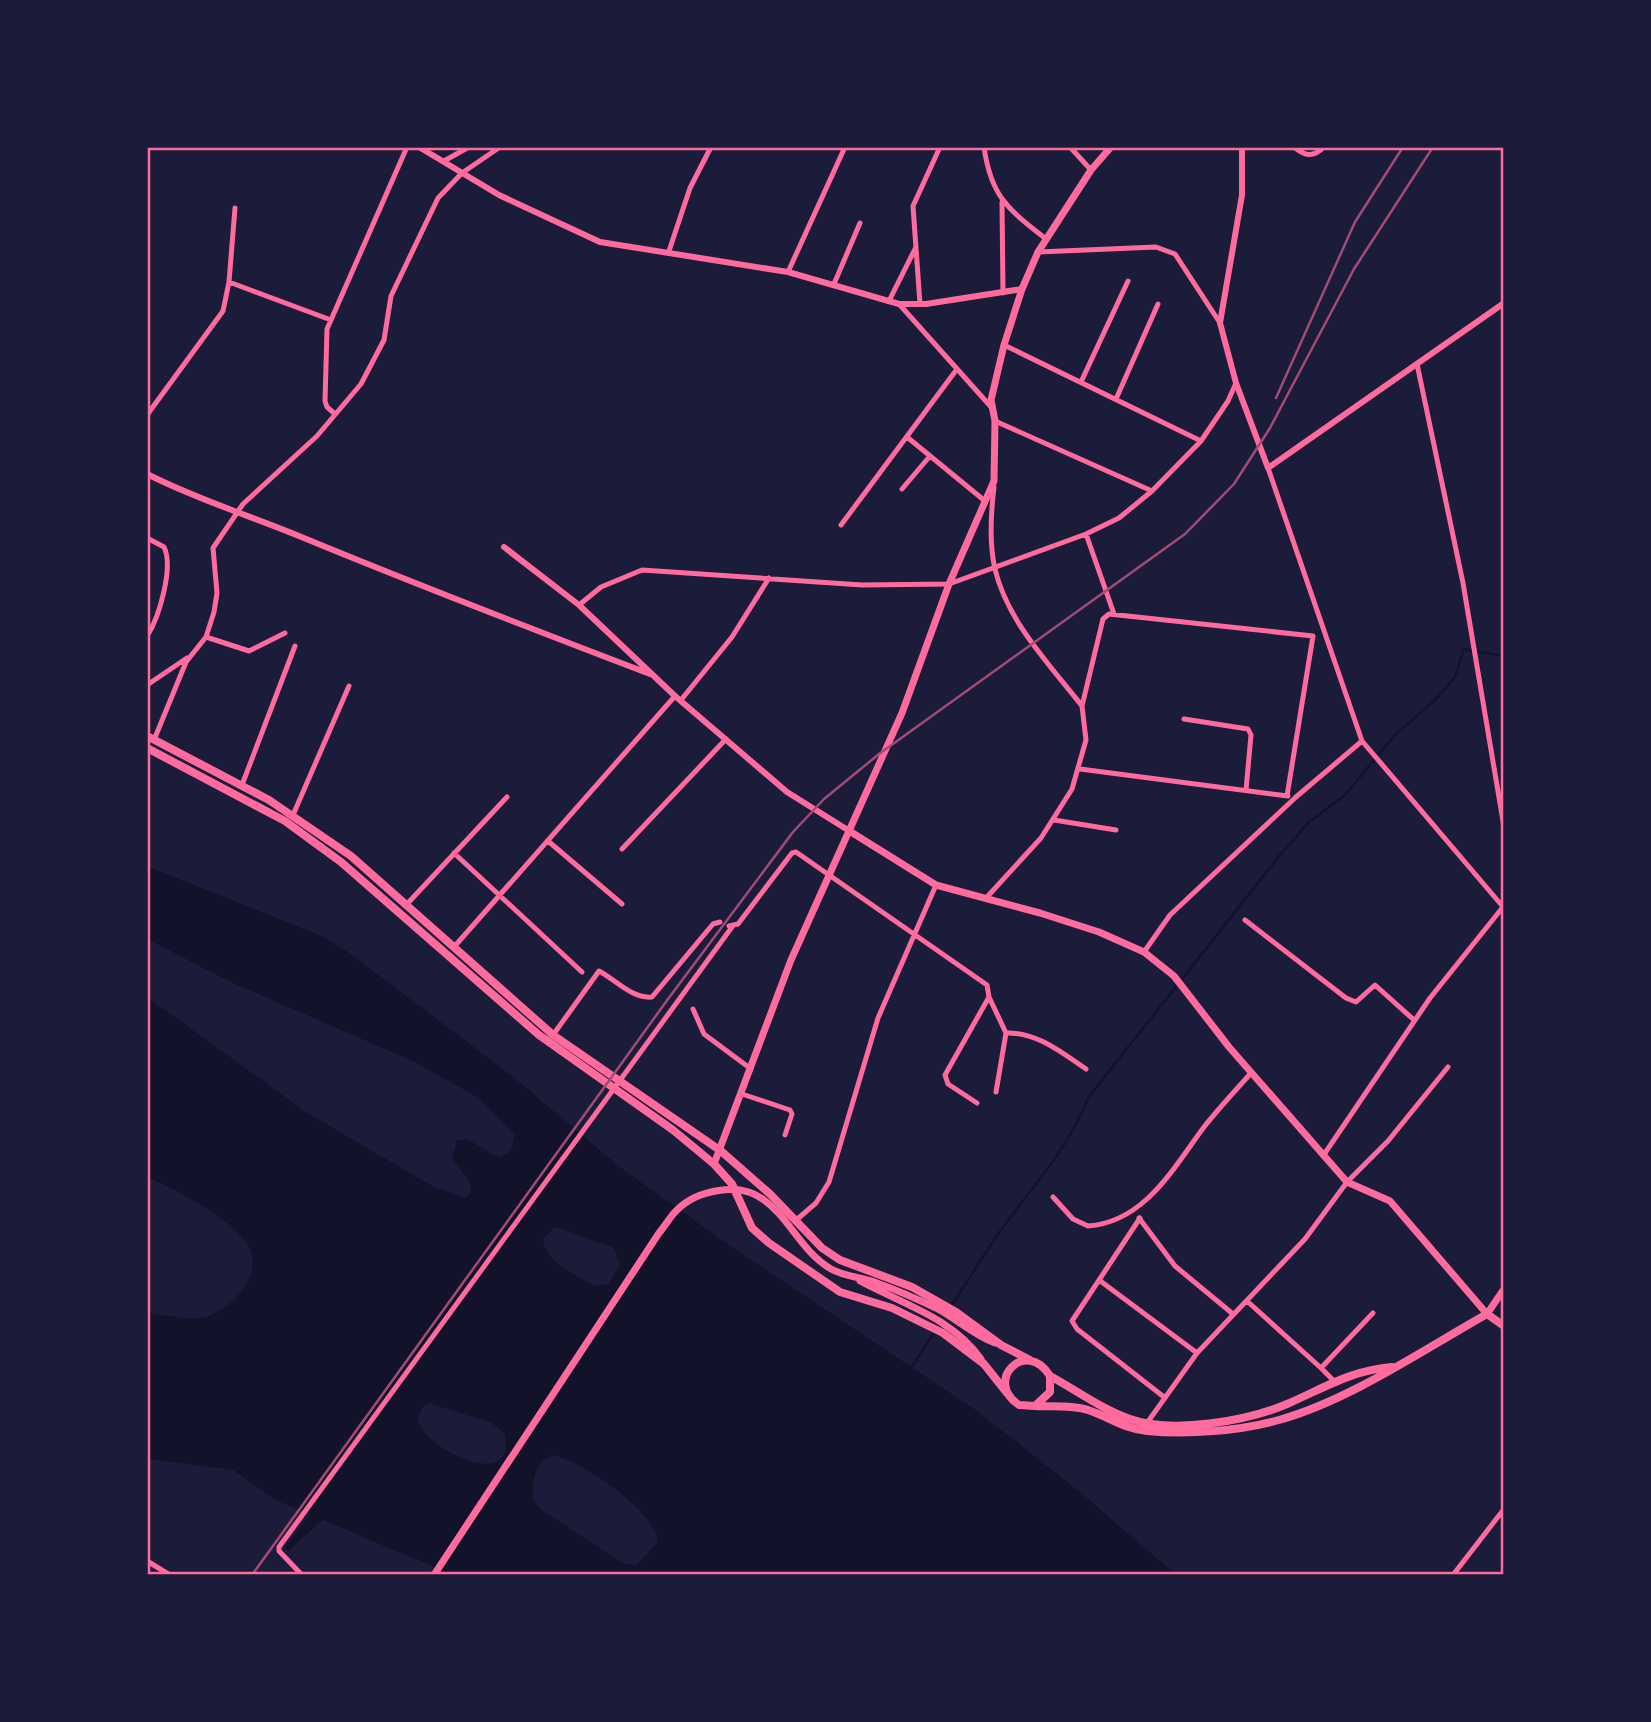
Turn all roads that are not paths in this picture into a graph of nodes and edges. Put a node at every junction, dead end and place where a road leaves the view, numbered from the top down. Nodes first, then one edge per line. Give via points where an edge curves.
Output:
1 (407, 147) edge
2 (469, 147) edge
3 (500, 147) edge
4 (711, 147) edge
5 (845, 147) edge
6 (940, 147) edge
7 (984, 147) edge
8 (1070, 147) edge
9 (1111, 147) edge
10 (1242, 147) edge
11 (1294, 147) edge
12 (1324, 147) edge
13 (425, 148) edge
14 (444, 161) junction
15 (1091, 170) junction
16 (462, 173) junction
17 (1002, 202) junction
18 (235, 208) dead end
19 (860, 223) dead end
20 (1046, 239) junction
21 (916, 247) junction
22 (669, 251) junction
23 (1038, 252) junction
24 (788, 272) junction
25 (1128, 281) dead end
26 (229, 282) junction
27 (834, 284) junction
28 (1022, 289) junction
29 (1003, 293) junction
30 (889, 301) junction
31 (899, 303) junction
32 (1504, 303) edge
33 (920, 304) junction
34 (1158, 304) dead end
35 (331, 320) junction
36 (1220, 323) junction
37 (1003, 345) junction
38 (1417, 364) junction
39 (957, 369) junction
40 (1081, 382) junction
41 (1236, 383) junction
42 (1116, 399) junction
43 (994, 410) junction
44 (335, 414) junction
45 (147, 415) edge
46 (995, 421) junction
47 (907, 437) junction
48 (1201, 441) junction
49 (930, 456) junction
50 (1268, 468) junction
51 (147, 474) edge
52 (994, 481) junction
53 (902, 489) dead end
54 (1152, 491) junction
55 (985, 501) junction
56 (237, 511) junction
57 (841, 525) dead end
58 (1087, 534) junction
59 (147, 538) edge
60 (504, 547) dead end
61 (995, 568) junction
62 (769, 578) junction
63 (948, 584) junction
64 (579, 606) junction
65 (1114, 614) junction
66 (1325, 627) junction
67 (285, 634) dead end
68 (1313, 635) junction
69 (147, 636) edge
70 (206, 637) junction
71 (295, 646) dead end
72 (189, 656) junction
73 (650, 674) junction
74 (147, 685) edge
75 (349, 686) dead end
76 (678, 698) junction
77 (1082, 706) junction
78 (1184, 719) dead end
79 (151, 738) edge
80 (726, 739) junction
81 (1362, 741) junction
82 (147, 748) edge
83 (1080, 769) junction
84 (242, 785) junction
85 (1246, 790) junction
86 (1287, 796) junction
87 (507, 797) dead end
88 (1296, 797) junction
89 (293, 815) junction
90 (1054, 820) junction
91 (1504, 827) edge
92 (1116, 830) dead end
93 (851, 832) junction
94 (548, 841) junction
95 (622, 849) dead end
96 (454, 852) junction
97 (828, 873) junction
98 (936, 885) junction
99 (499, 895) junction
100 (987, 897) junction
101 (407, 904) junction
102 (622, 904) dead end
103 (1504, 907) edge
104 (1245, 920) dead end
105 (720, 922) dead end
106 (916, 934) junction
107 (454, 947) junction
108 (1144, 952) junction
109 (582, 972) dead end
110 (989, 997) junction
111 (693, 1009) dead end
112 (1414, 1020) junction
113 (1006, 1033) junction
114 (553, 1035) junction
115 (1448, 1067) dead end
116 (751, 1069) junction
117 (1086, 1069) dead end
118 (1251, 1073) junction
119 (996, 1091) dead end
120 (742, 1094) junction
121 (978, 1103) dead end
122 (785, 1135) dead end
123 (721, 1151) junction
124 (1323, 1156) junction
125 (713, 1164) junction
126 (1347, 1182) junction
127 (1053, 1198) dead end
128 (1133, 1209) junction
129 (1140, 1218) junction
130 (795, 1221) junction
131 (854, 1278) junction
132 (1099, 1280) junction
133 (1504, 1289) edge
134 (1247, 1301) junction
135 (939, 1306) junction
136 (1373, 1313) dead end
137 (1233, 1314) junction
138 (1487, 1314) junction
139 (930, 1320) junction
140 (950, 1322) junction
141 (1504, 1326) edge
142 (1197, 1353) junction
143 (1030, 1360) junction
144 (1392, 1367) junction
145 (1321, 1368) junction
146 (1050, 1376) junction
147 (1333, 1380) junction
148 (1007, 1393) junction
149 (1164, 1397) junction
150 (1035, 1406) junction
151 (1147, 1423) junction
152 (1504, 1509) edge
153 (147, 1561) edge
154 (170, 1575) edge
155 (302, 1575) edge
156 (434, 1575) edge
157 (1453, 1575) edge

1 - 35 street
2 - 14 street
3 - 16 street
4 - 22 street via 686,197
5 - 24 street
6 - 21 street via 914,206
7 - 17 street via 988,174
8 - 15 street
9 - 15 main road
10 - 36 street via 1242,195
11 - 12 street via 1306,155
13 - 14 street
14 - 16 street
15 - 20 main road
16 - 22 street via 600,242
16 - 44 street via 438,198 409,256 391,296 384,340 375,359
17 - 20 street
17 - 29 street
18 - 26 street
19 - 27 street
20 - 23 main road
21 - 30 street
21 - 33 street
22 - 24 street
23 - 28 main road
23 - 36 street via 1156,247 1175,254
24 - 27 street
25 - 40 street
26 - 35 street
26 - 45 street via 218,321
27 - 30 street
28 - 29 street
28 - 37 main road
29 - 33 street
30 - 31 street
31 - 33 street
31 - 39 street
32 - 38 street
34 - 42 street
35 - 44 street via 326,335 325,401
36 - 41 street
37 - 40 street
37 - 43 main road via 991,400
38 - 50 street
38 - 91 street via 1463,583
39 - 43 street
39 - 47 street
40 - 42 street
41 - 48 street
41 - 50 street
42 - 48 street
43 - 46 main road
44 - 56 street
46 - 52 main road
46 - 54 street
47 - 49 street
47 - 57 street
48 - 54 street
49 - 53 street
49 - 55 street
50 - 66 street
51 - 56 street via 186,494
52 - 55 main road
52 - 61 street
54 - 58 street via 1119,518
55 - 63 main road
56 - 70 street via 213,548 217,593
56 - 73 street
58 - 61 street
58 - 65 street
59 - 69 street via 164,547 168,558 164,589
60 - 64 street
61 - 63 street
61 - 77 street via 1028,636
62 - 63 street via 862,585
62 - 64 street via 642,570 601,587
62 - 76 street via 732,637
63 - 93 main road via 902,713
64 - 73 street
65 - 68 street
65 - 77 street via 1103,619
66 - 68 street
66 - 81 street
67 - 70 street via 249,650
68 - 86 street
70 - 72 street
71 - 84 street
72 - 74 street
72 - 79 street
73 - 76 street
75 - 89 street
76 - 80 street
76 - 94 street
77 - 83 street via 1086,733
78 - 85 street via 1248,729
79 - 84 main road
80 - 93 street via 787,792
80 - 95 street
81 - 88 street
81 - 103 street
82 - 125 main road via 285,821 371,886 539,1035
83 - 85 street
83 - 90 street
84 - 89 main road
85 - 86 street
86 - 88 street
87 - 96 street
88 - 108 street via 1170,915
89 - 101 main road
90 - 92 street
90 - 100 street
93 - 97 main road
93 - 98 main road
94 - 99 street
94 - 102 street
96 - 99 street
96 - 101 street
97 - 106 street
97 - 116 main road via 769,1013
97 - 155 street via 792,853 738,924 730,927 279,1548
98 - 100 main road
98 - 106 street
99 - 107 street
99 - 109 street
100 - 108 main road via 1099,932
101 - 107 main road
103 - 112 street
104 - 112 street via 1346,999 1358,1002 1375,985
105 - 114 street via 713,924 652,997 624,988 599,971
106 - 110 street via 986,985
106 - 130 street via 878,1018 829,1182 816,1203
107 - 114 main road
108 - 118 main road via 1174,976
110 - 113 street
110 - 121 street via 945,1076 948,1084
111 - 116 street via 704,1034
112 - 124 street
113 - 117 street via 1018,1032 1045,1042
113 - 119 street
114 - 123 main road
115 - 126 street via 1388,1141
116 - 120 main road
118 - 124 main road
118 - 128 street via 1170,1175
120 - 122 street via 790,1110
120 - 123 main road
123 - 125 main road
123 - 130 main road
124 - 126 main road
125 - 139 main road via 732,1184 752,1228 769,1243 840,1292
126 - 134 street via 1304,1240
126 - 138 main road via 1390,1201
127 - 128 street via 1073,1219 1088,1226
128 - 129 street
129 - 132 street
129 - 137 street via 1175,1266
130 - 135 main road via 840,1260 912,1287
131 - 135 main road
131 - 139 main road
131 - 156 main road via 818,1261 765,1200 744,1191 721,1190 676,1210
132 - 142 street
132 - 149 street via 1074,1315 1074,1326
133 - 138 main road
134 - 137 street
134 - 145 street
135 - 140 main road
136 - 145 street
137 - 142 street
138 - 141 main road
138 - 144 main road
139 - 140 main road
140 - 143 main road
140 - 148 main road
142 - 149 street
143 - 146 main road via 1044,1366
143 - 148 main road via 1009,1369
144 - 147 main road via 1365,1369
144 - 150 main road via 1279,1420 1208,1430 1145,1431 1126,1428 1087,1410
145 - 147 street
146 - 150 main road via 1050,1392
146 - 151 main road via 1124,1417
147 - 151 main road via 1276,1409 1250,1416 1194,1424
148 - 150 main road via 1019,1405
149 - 151 street
152 - 157 street
153 - 154 street

